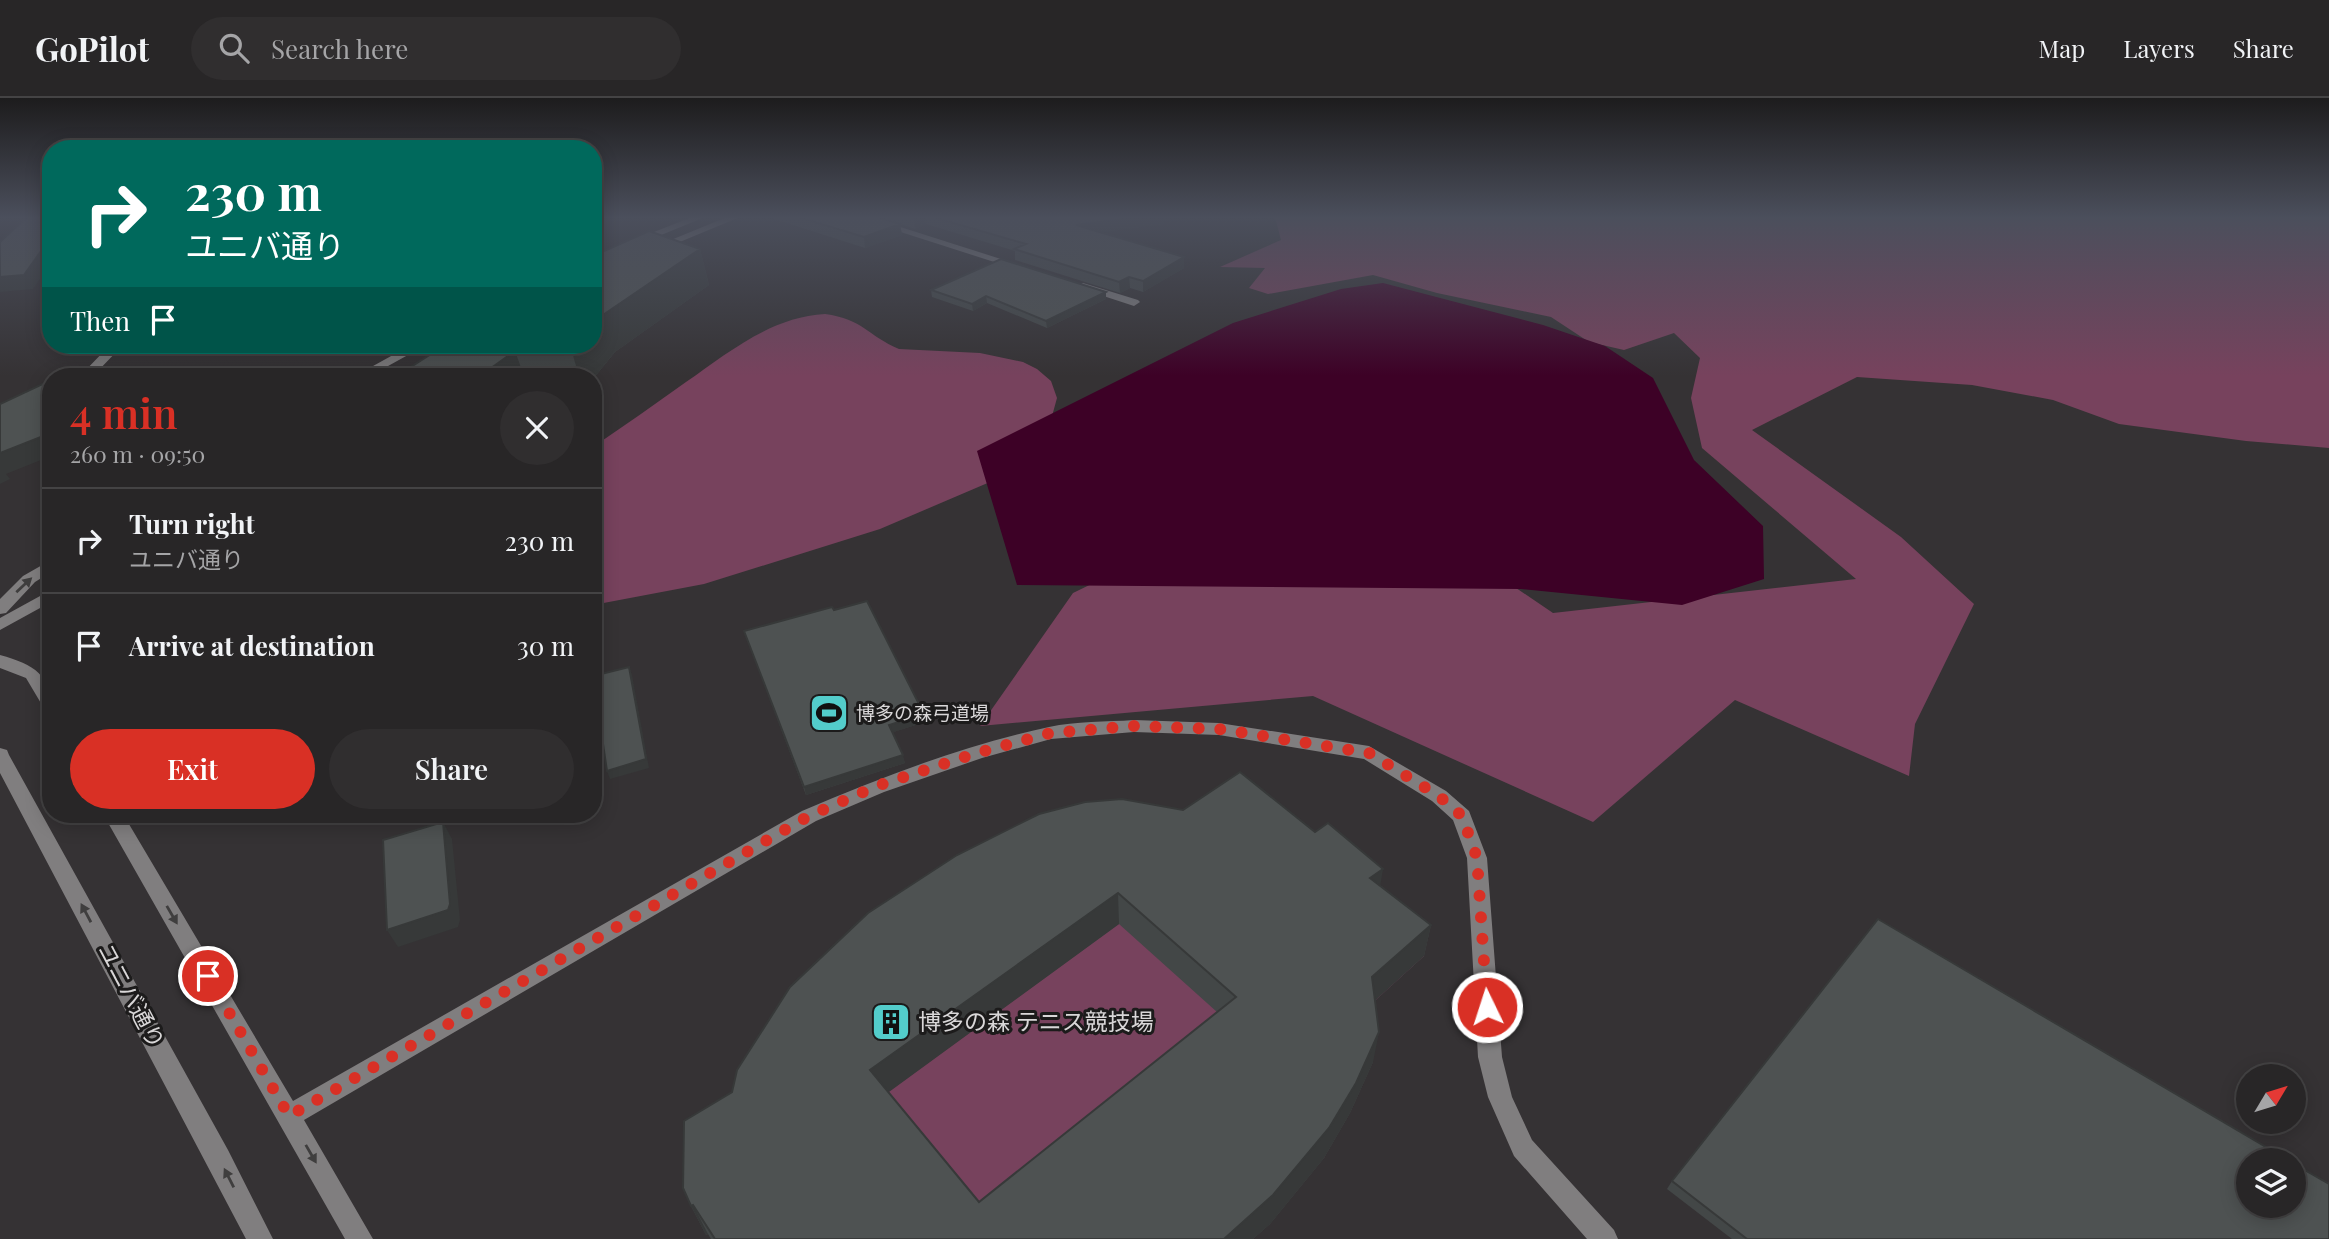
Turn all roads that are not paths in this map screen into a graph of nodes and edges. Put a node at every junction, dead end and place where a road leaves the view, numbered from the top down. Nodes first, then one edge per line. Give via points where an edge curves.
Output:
1 (1068, 282) edge
2 (1133, 302) dead end
3 (108, 354) edge
4 (402, 354) edge
5 (94, 368) edge
6 (377, 368) edge
7 (42, 571) edge
8 (42, 600) edge
9 (0, 608) edge
10 (0, 625) edge
11 (0, 661) edge
12 (42, 691) edge
13 (0, 755) edge
14 (118, 823) edge
15 (289, 1116) junction
16 (260, 1239) edge
17 (360, 1239) edge
18 (1605, 1239) edge

1 - 2 street
3 - 5 street
4 - 6 street
9 -> 7 street
8 - 10 street
11 - 12 street via 32,674
16 -> 13 street, ユニバ通り
14 -> 15 street
15 -> 17 street
15 - 18 street via 809,816 877,786 1051,733 1134,726 1219,729 1369,753 1439,796 1462,816 1477,858 1490,1057 1500,1097 1523,1148

